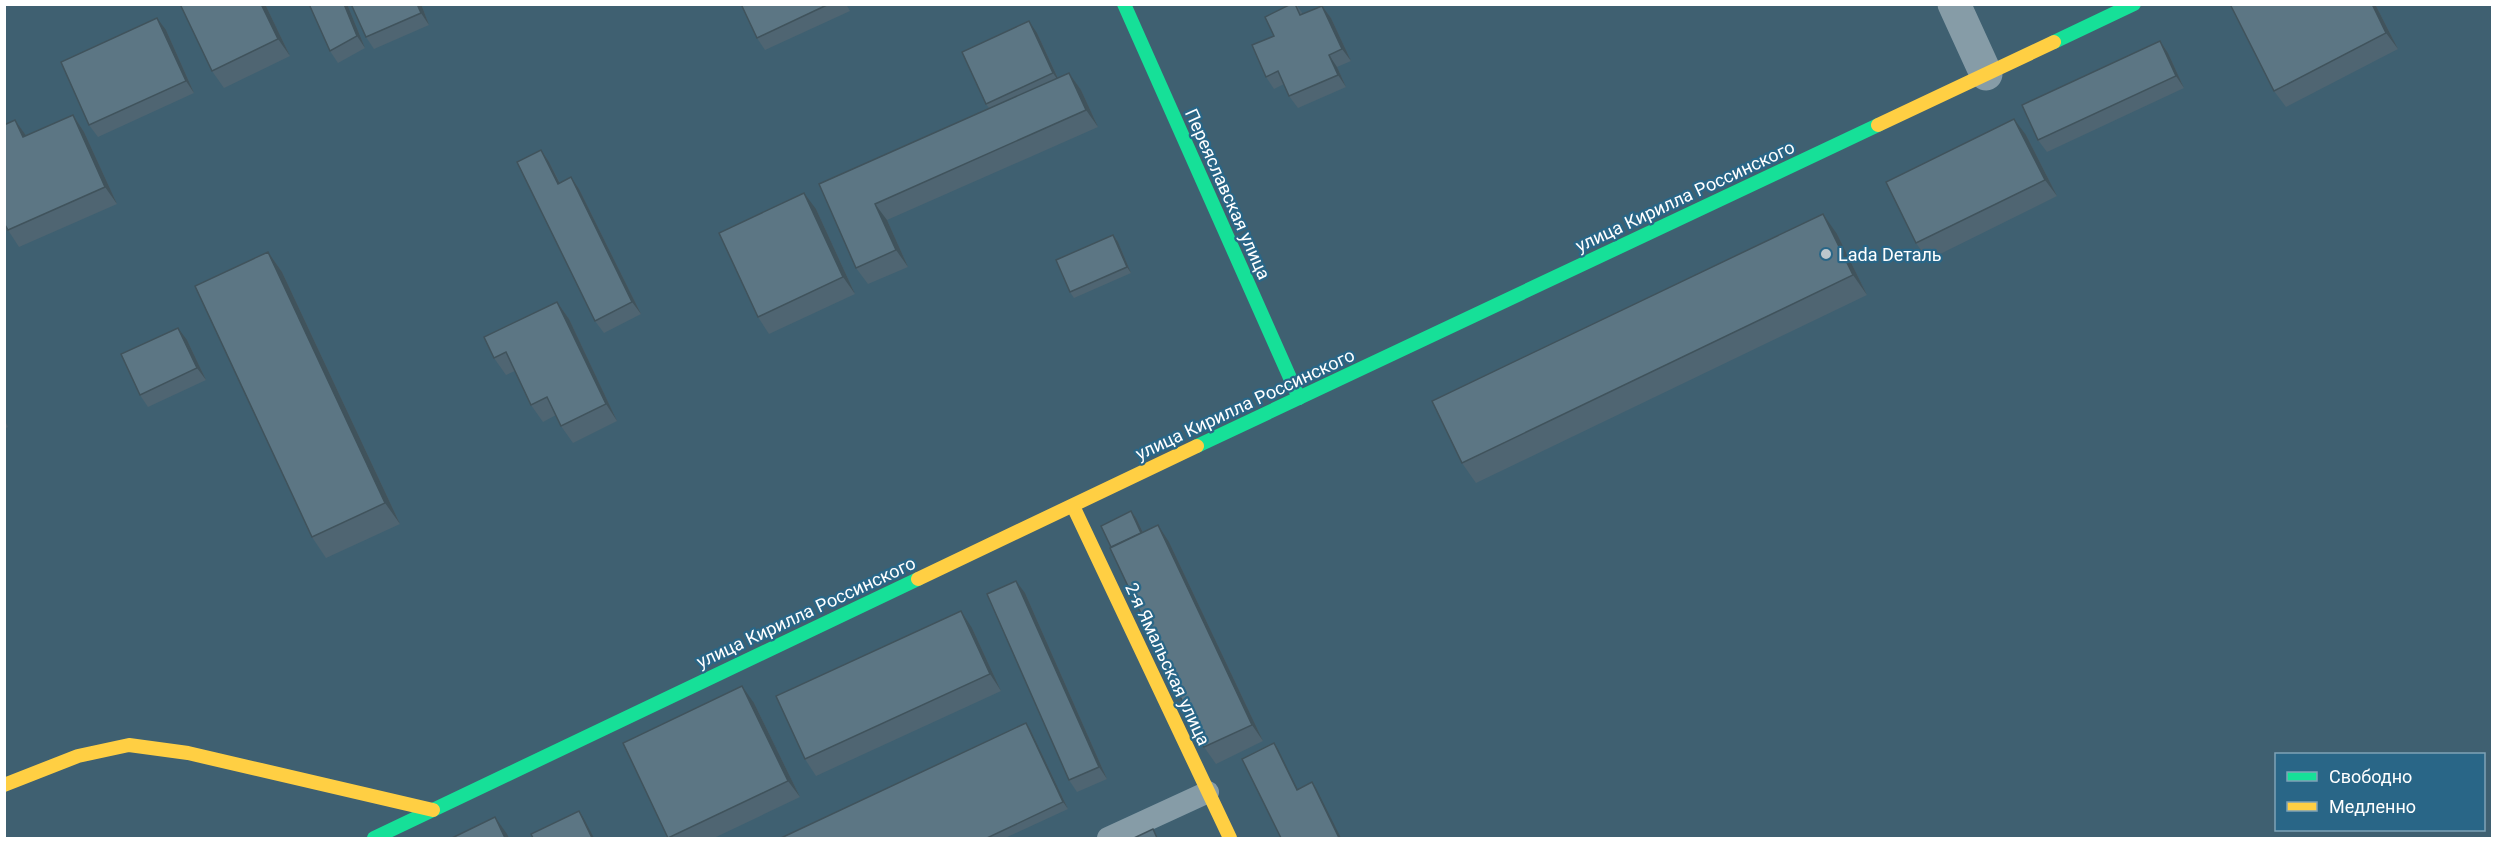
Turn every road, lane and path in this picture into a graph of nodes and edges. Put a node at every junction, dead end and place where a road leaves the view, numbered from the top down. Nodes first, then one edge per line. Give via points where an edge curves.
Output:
1 (1124, 4) edge
2 (1953, 4) edge
3 (2134, 4) edge
4 (1986, 74) junction
5 (1299, 398) junction
6 (1073, 506) junction
7 (4, 785) edge
8 (1208, 792) junction
9 (434, 810) junction
10 (374, 838) edge
11 (1108, 838) edge
12 (1230, 838) edge

1 - 5 main road, Переяславская улица
2 - 4 street
3 - 4 main road, улица Кирилла Россинского
4 - 5 main road, улица Кирилла Россинского
5 - 6 main road, улица Кирилла Россинского
6 - 8 main road, 2-я Ямальская улица
6 - 9 main road, улица Кирилла Россинского
7 - 9 main road via 78,756 129,745 188,753
8 - 11 lane
8 - 12 main road, 2-я Ямальская улица
9 - 10 main road, улица Кирилла Россинского

